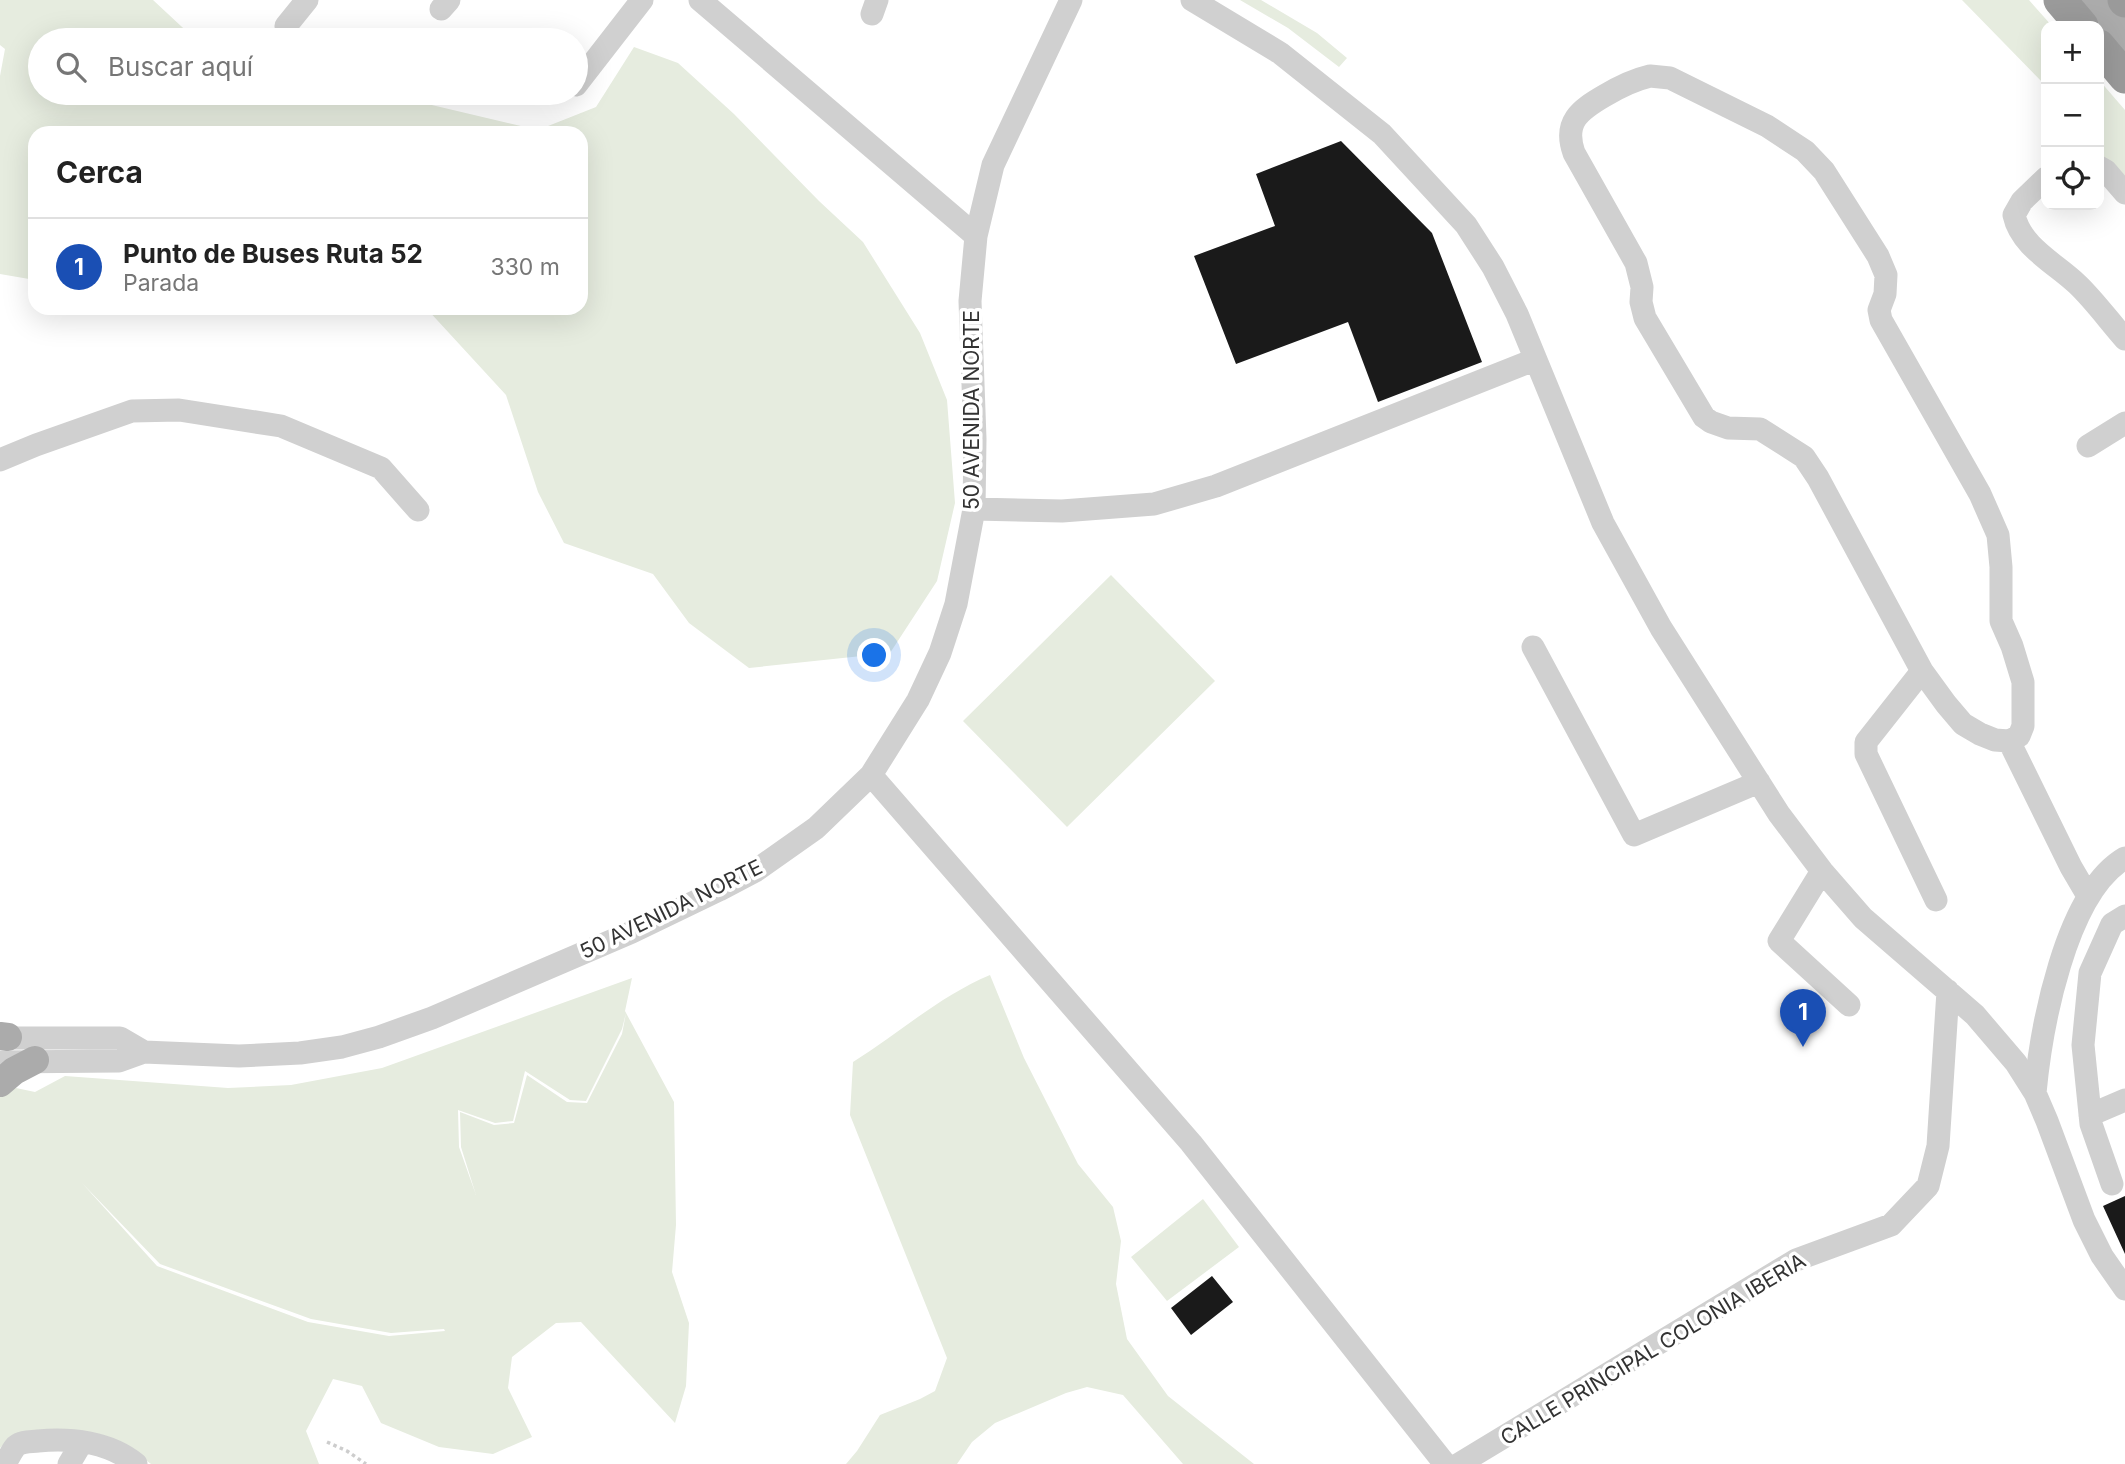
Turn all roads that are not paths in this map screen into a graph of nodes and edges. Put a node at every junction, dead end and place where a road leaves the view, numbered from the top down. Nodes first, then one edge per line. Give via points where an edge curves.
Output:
1 (307, 0) edge
2 (642, 0) edge
3 (700, 0) edge
4 (1071, 0) edge
5 (1192, 0) edge
6 (2060, 0) edge
7 (2092, 0) edge
8 (2078, 21) edge
9 (285, 26) dead end
10 (2125, 38) edge
11 (2104, 52) edge
12 (588, 70) edge
13 (2125, 77) edge
14 (2104, 170) edge
15 (2041, 183) edge
16 (2125, 193) edge
17 (976, 236) junction
18 (2125, 338) edge
19 (1534, 360) junction
20 (2125, 423) edge
21 (2088, 446) dead end
22 (0, 460) edge
23 (974, 509) junction
24 (418, 510) dead end
25 (1533, 647) dead end
26 (1922, 671) junction
27 (2010, 741) junction
28 (871, 775) junction
29 (1759, 782) junction
30 (2125, 858) edge
31 (1822, 871) junction
32 (2088, 896) junction
33 (1936, 900) dead end
34 (2125, 916) edge
35 (1948, 991) junction
36 (1849, 1005) dead end
37 (2, 1043) edge
38 (144, 1052) junction
39 (35, 1060) junction
40 (0, 1083) edge
41 (2035, 1093) junction
42 (2125, 1100) edge
43 (2090, 1115) junction
44 (2112, 1184) dead end
45 (2125, 1289) edge
46 (82, 1442) junction
47 (10, 1455) edge
48 (69, 1464) edge
49 (136, 1464) edge
50 (1445, 1464) edge
51 (1459, 1464) edge

1 - 9 street
2 - 12 street
3 - 17 street
4 - 17 street, 50 AVENIDA NORTE via 993,165
5 - 19 street via 1280,53 1382,134 1466,225 1517,314
6 - 8 highway
7 - 10 main road
11 - 13 highway
14 - 16 street
15 - 18 street via 2022,201 2014,215 2016,225 2029,244 2078,285
17 - 23 street, 50 AVENIDA NORTE via 970,301
19 - 23 street via 1228,481 1154,504 1062,511
19 - 29 street via 1615,546
20 - 21 street
22 - 24 street via 132,411 179,410 281,426 381,468
23 - 28 street, 50 AVENIDA NORTE via 956,604 940,653
25 - 29 street via 1634,835
26 - 27 street via 1963,724 1995,740
26 - 27 street via 1804,457 1760,429 1728,428 1704,417 1645,318 1636,263 1571,144 1571,130 1582,108 1632,80 1670,78 1805,151 1824,171 1878,256 1886,275 1881,320 1980,494 1998,535 2001,621 2023,682 2023,726 2019,736
26 - 33 street via 1866,742 1866,754
27 - 32 street
28 - 38 street, 50 AVENIDA NORTE via 816,828 755,871 632,932 432,1018 342,1047 300,1053
28 - 50 street via 1192,1143
29 - 31 street
30 - 32 street via 2111,866
31 - 35 street via 1863,918
31 - 36 street via 1779,941
32 - 41 street via 2049,999
34 - 43 street via 2112,924 2090,973 2083,1045
35 - 41 street via 1999,1040
35 - 51 street, CALLE PRINCIPAL COLONIA IBERIA via 1938,1146 1928,1186 1891,1225 1796,1261
37 - 38 street, 50 AVENIDA NORTE via 120,1038
37 - 39 street, 50 AVENIDA NORTE
38 - 39 street, 50 AVENIDA NORTE via 119,1061
39 - 40 main road
41 - 45 street via 2084,1220
42 - 43 street
43 - 44 street
46 - 47 street via 24,1443
46 - 48 street
46 - 49 street via 107,1448

